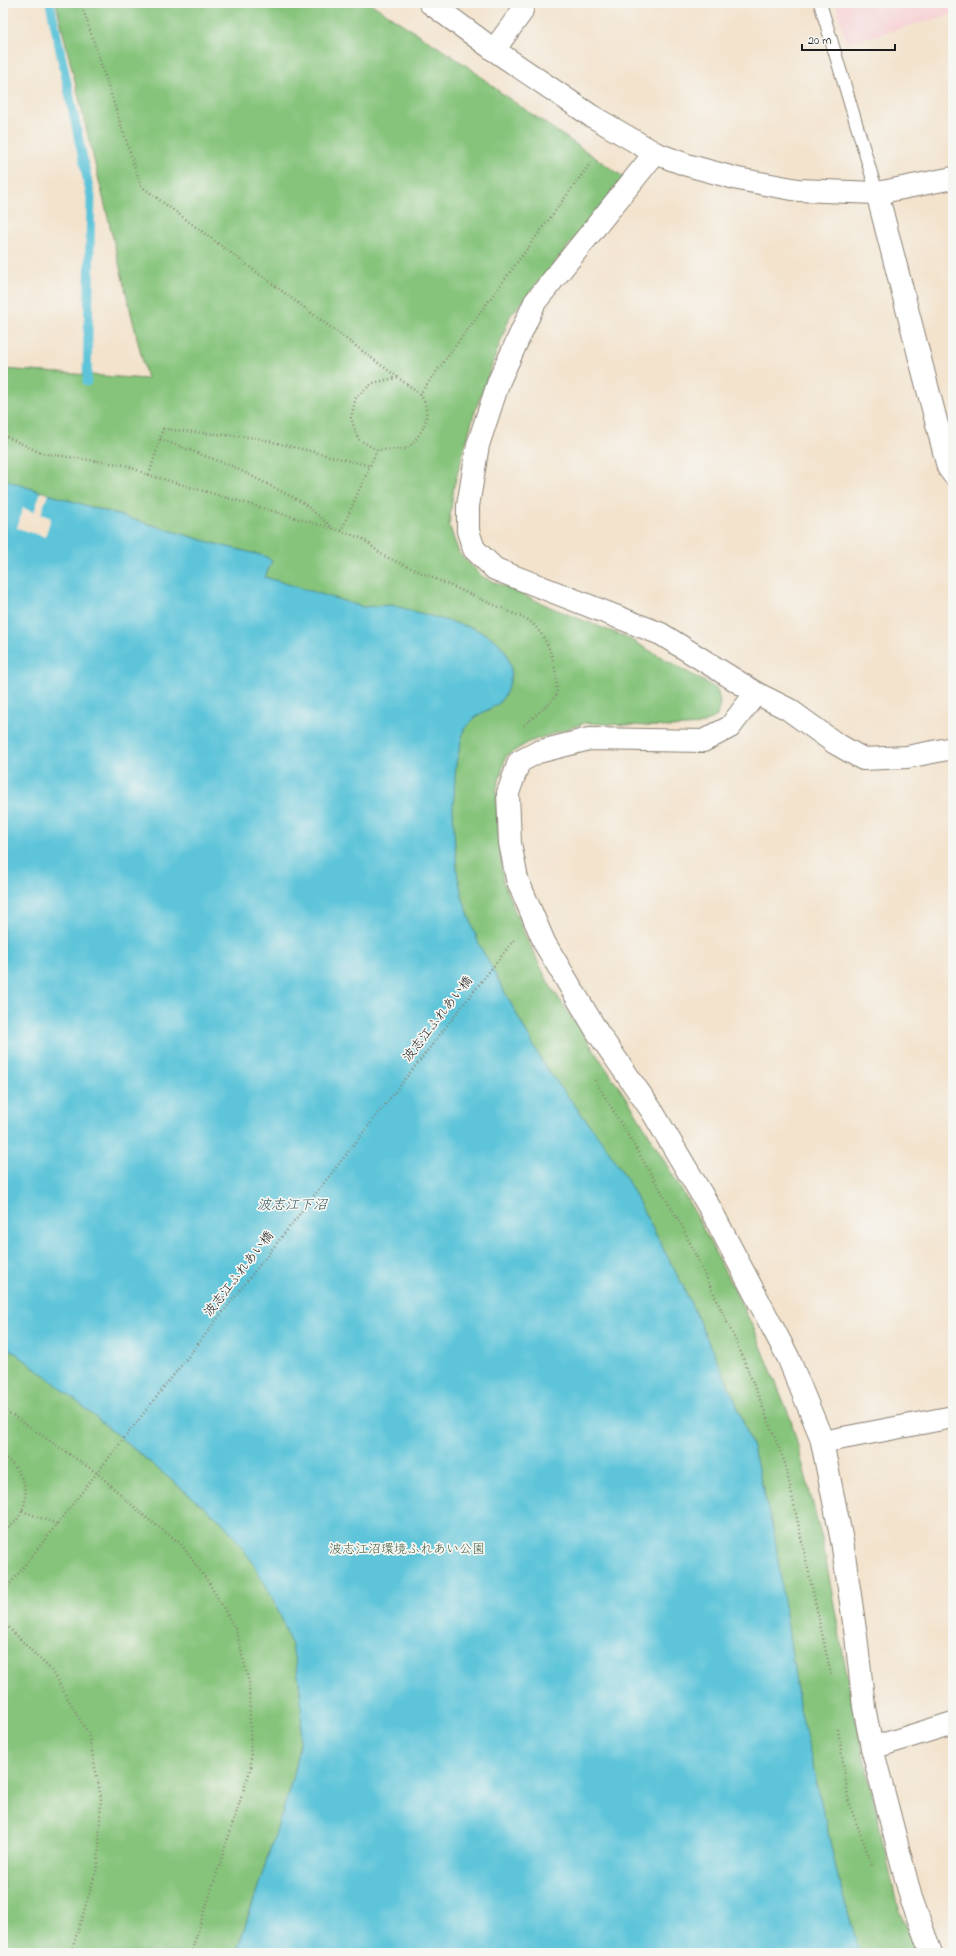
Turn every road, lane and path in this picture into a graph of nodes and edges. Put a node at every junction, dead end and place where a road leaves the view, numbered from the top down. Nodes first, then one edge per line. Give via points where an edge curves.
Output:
1 (81, 3) edge
2 (430, 3) edge
3 (524, 3) edge
4 (820, 3) edge
5 (494, 50) junction
6 (655, 153) junction
7 (592, 161) dead end
8 (953, 178) edge
9 (877, 192) junction
10 (399, 377) junction
11 (420, 394) junction
12 (160, 440) junction
13 (377, 450) junction
14 (370, 466) junction
15 (953, 474) edge
16 (149, 475) dead end
17 (335, 529) dead end
18 (341, 531) dead end
19 (756, 693) junction
20 (953, 748) edge
21 (514, 940) dead end
22 (3, 1409) edge
23 (953, 1417) edge
24 (822, 1442) junction
25 (3, 1456) edge
26 (97, 1473) junction
27 (22, 1511) junction
28 (57, 1524) junction
29 (3, 1532) edge
30 (3, 1593) edge
31 (3, 1622) edge
32 (953, 1723) edge
33 (872, 1748) junction
34 (71, 1953) edge
35 (191, 1953) edge
36 (931, 1953) edge

1 - 10 path via 141,186
2 - 5 street
3 - 5 street via 521,13
4 - 9 lane
5 - 6 street via 590,115
6 - 9 street via 738,179 798,190
6 - 19 street via 535,302 499,381 478,445 468,506 468,531 474,549 496,569 661,634
7 - 11 path
8 - 9 street
9 - 15 street via 948,467
10 - 11 path
10 - 13 path via 373,383 356,397 351,418 358,439
11 - 13 path via 425,400 427,420 419,437 407,449
12 - 14 path via 163,429 256,438
12 - 16 path
12 - 17 path via 232,466 302,502
13 - 14 path
14 - 18 path
19 - 20 street via 788,709 835,743 863,759 906,757
19 - 24 street via 730,728 703,741 589,739 538,752 519,762 508,793 510,843 517,880 545,944 598,1032 652,1111 711,1210 788,1356
21 - 26 path, 波志江ふれあい橋
22 - 26 path
23 - 24 street
24 - 33 street via 842,1541 864,1707
25 - 27 path via 21,1473 26,1499
26 - 28 path, 波志江ふれあい橋
26 - 35 path via 144,1516 181,1544 200,1570 236,1630 248,1682 251,1767
27 - 28 path
27 - 29 path via 14,1523
28 - 30 path, 波志江ふれあい橋
31 - 34 path via 51,1670 88,1733 101,1797 98,1865
32 - 33 street
33 - 36 street via 910,1898

